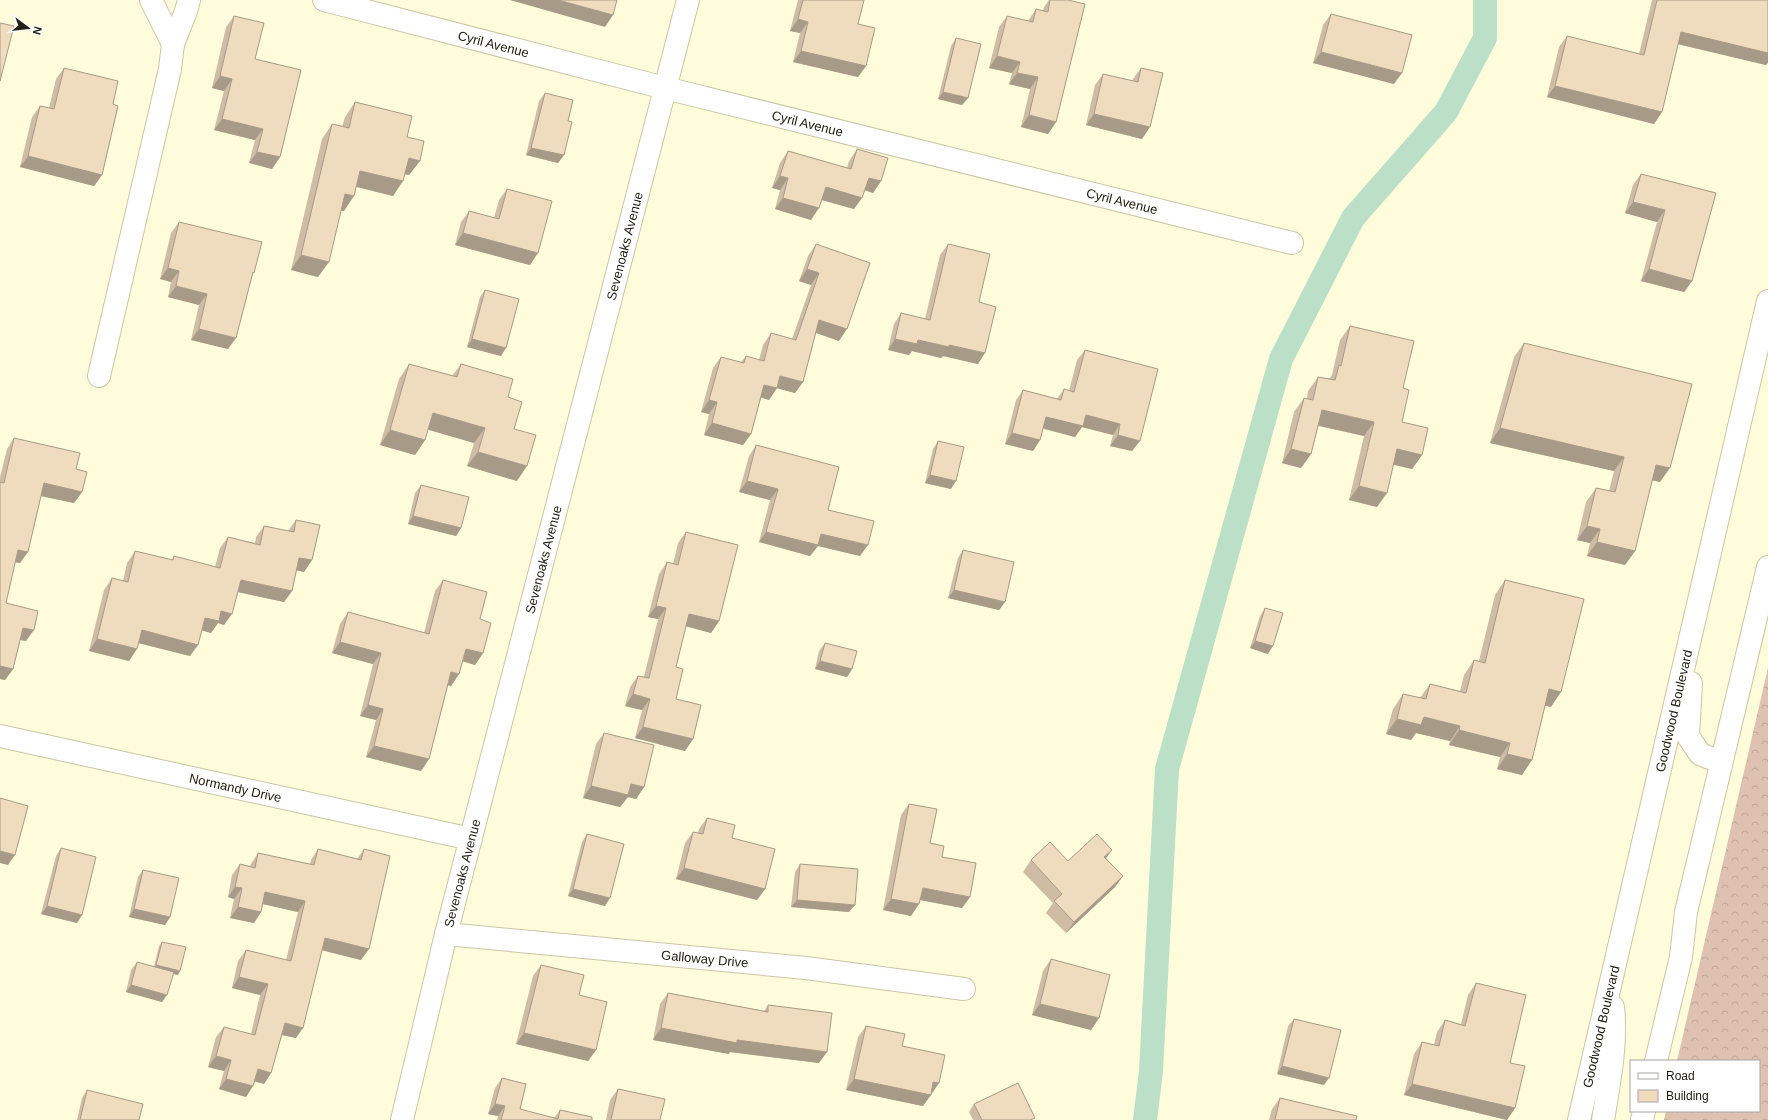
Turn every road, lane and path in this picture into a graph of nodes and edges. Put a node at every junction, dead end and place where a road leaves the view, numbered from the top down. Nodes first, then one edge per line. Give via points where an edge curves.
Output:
1 (151, 0) edge
2 (189, 0) edge
3 (324, 0) edge
4 (688, 0) edge
5 (173, 44) junction
6 (665, 88) junction
7 (1292, 243) dead end
8 (1768, 301) edge
9 (99, 376) dead end
10 (1768, 567) edge
11 (1694, 626) junction
12 (0, 736) edge
13 (1721, 760) junction
14 (471, 839) junction
15 (446, 934) junction
16 (1611, 984) junction
17 (964, 989) dead end
18 (1656, 1060) edge
19 (402, 1120) edge
20 (1579, 1120) edge
21 (1603, 1120) edge

1 - 5 street
2 - 5 street
3 - 6 street, Cyril Avenue
4 - 6 street, Sevenoaks Avenue
5 - 9 street via 170,69
6 - 7 street, Cyril Avenue
6 - 14 street, Sevenoaks Avenue
8 - 11 street, Goodwood Boulevard
10 - 13 street
11 - 13 street via 1688,736 1700,754
11 - 16 street, Goodwood Boulevard
12 - 14 street, Normandy Drive
13 - 18 street via 1686,912 1681,956
14 - 15 street, Sevenoaks Avenue
15 - 17 street, Galloway Drive via 806,968
15 - 19 street, Sevenoaks Avenue
16 - 20 street, Goodwood Boulevard
16 - 21 street via 1615,1024 1614,1052

